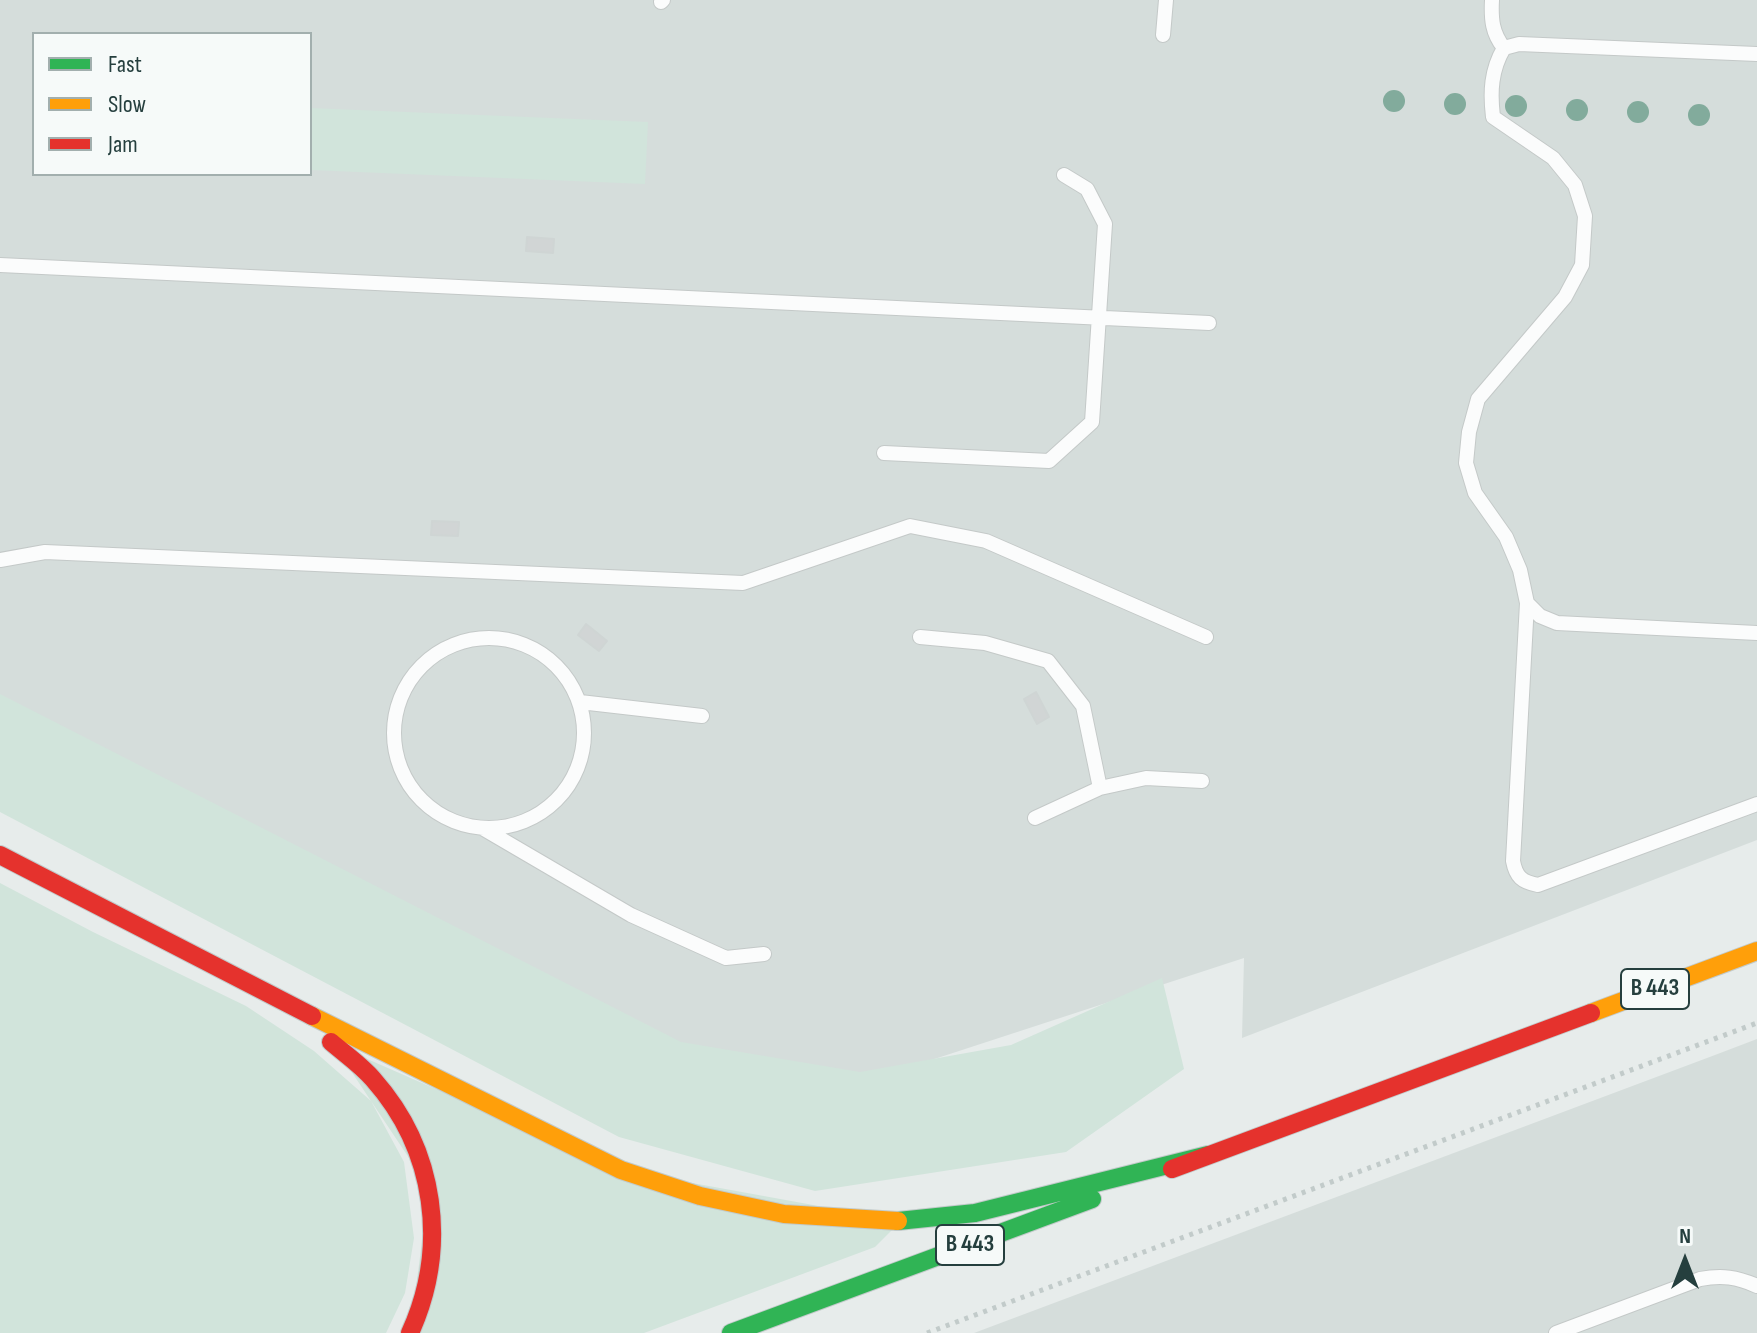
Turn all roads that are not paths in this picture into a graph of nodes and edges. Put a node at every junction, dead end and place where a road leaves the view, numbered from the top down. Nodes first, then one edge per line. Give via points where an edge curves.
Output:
1 (1166, 0) edge
2 (1492, 0) edge
3 (1163, 35) dead end
4 (1504, 48) junction
5 (1757, 54) edge
6 (1064, 175) dead end
7 (0, 265) edge
8 (1099, 317) junction
9 (1209, 323) dead end
10 (884, 453) dead end
11 (0, 560) edge
12 (1527, 603) junction
13 (1757, 633) edge
14 (920, 637) dead end
15 (1206, 637) dead end
16 (580, 702) junction
17 (702, 716) dead end
18 (1202, 781) dead end
19 (1100, 788) junction
20 (1757, 804) edge
21 (1035, 818) dead end
22 (484, 828) junction
23 (0, 855) edge
24 (1757, 951) edge
25 (764, 954) dead end
26 (269, 995) junction
27 (1208, 1155) junction
28 (1757, 1286) edge
29 (410, 1333) edge
30 (731, 1333) edge
31 (1556, 1333) edge

1 - 3 lane
2 - 4 lane via 1495,36
4 - 5 lane via 1519,44
4 - 12 lane via 1490,94 1493,117 1553,158 1575,185 1585,216 1582,265 1565,297 1478,399 1469,432 1466,463 1475,493 1506,537
6 - 8 lane via 1087,189 1105,224
7 - 8 lane
8 - 9 lane
8 - 10 lane via 1092,422 1049,461
11 - 15 lane via 45,552 743,583 910,526 986,541
12 - 13 lane via 1557,623
12 - 20 lane via 1513,861 1525,882 1553,880
14 - 19 lane via 985,643 1048,661 1083,706
16 - 17 lane
16 - 22 lane via 585,732 580,763 566,791 543,812 515,825
16 - 22 lane via 565,674 541,652 512,640 481,638 450,646 424,663 404,689 394,718 395,750 406,780 426,804 453,821
18 - 19 lane via 1146,778
19 - 21 lane
22 - 25 lane via 631,915 712,952 726,958
23 - 26 main road
24 - 27 main road, B 443
26 - 27 main road via 621,1170 700,1196 784,1214 901,1221 975,1213
26 - 29 main road via 373,1079 415,1147 429,1188 434,1229 431,1272
27 - 30 main road, B 443
28 - 31 lane via 1720,1275 1700,1279

